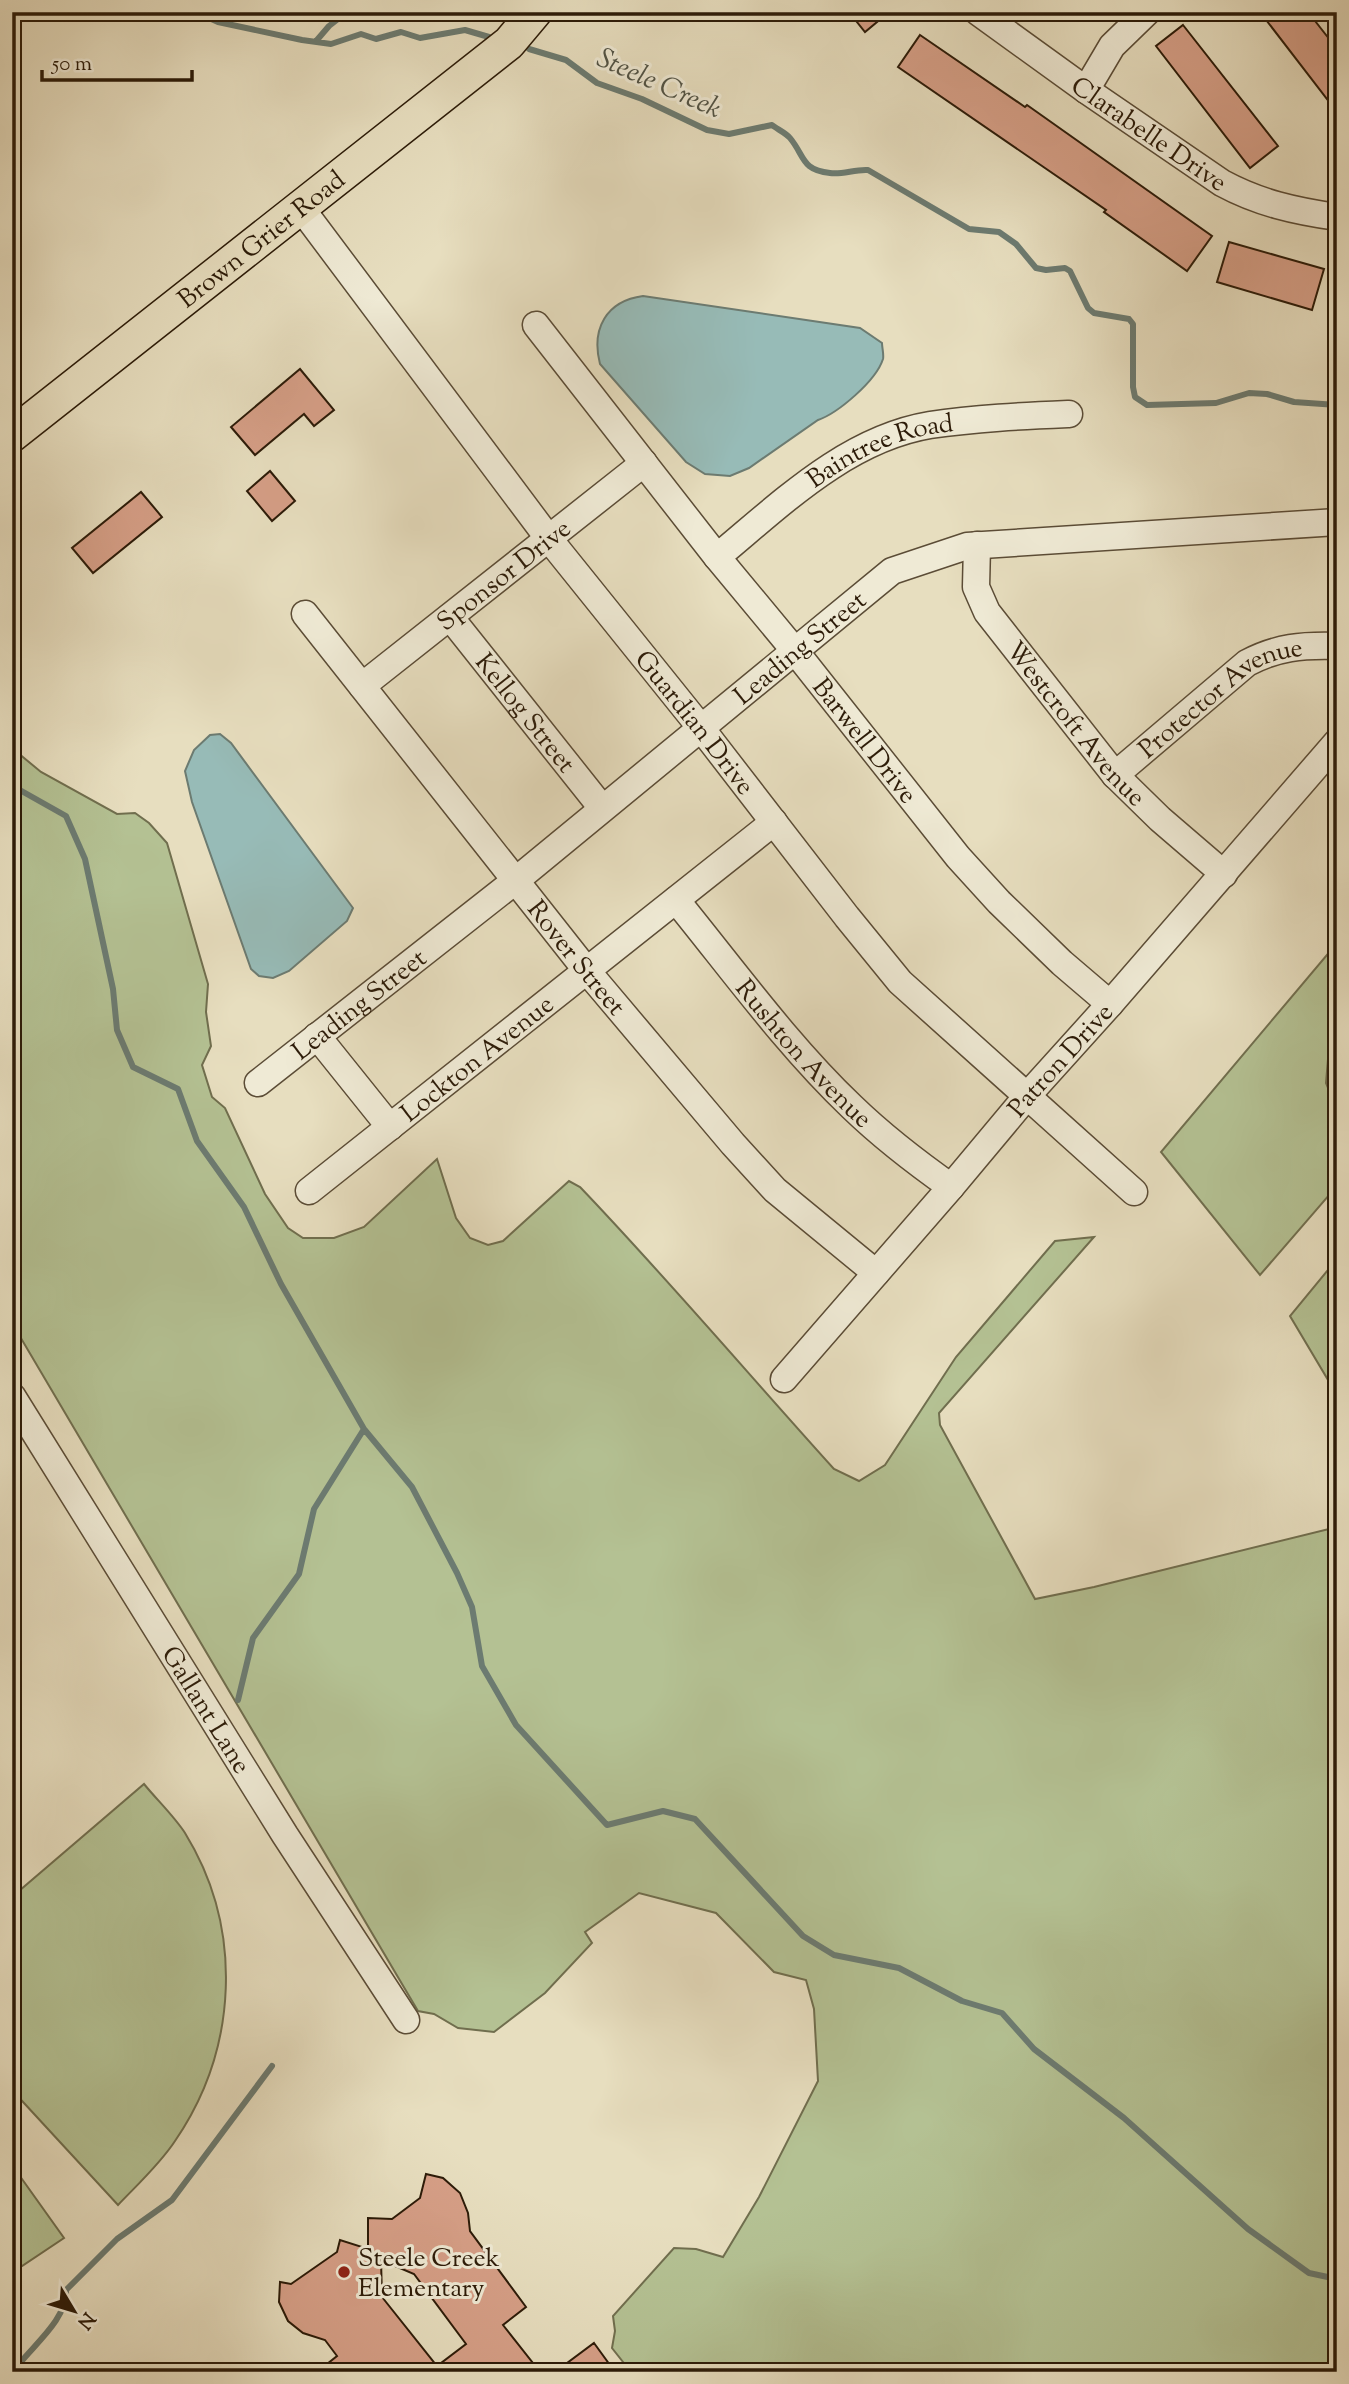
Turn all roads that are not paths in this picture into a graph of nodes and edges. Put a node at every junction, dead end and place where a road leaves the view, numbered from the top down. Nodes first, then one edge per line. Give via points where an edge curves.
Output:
1 (535, 12) edge
2 (558, 12) edge
3 (978, 12) edge
4 (1147, 12) edge
5 (509, 43) junction
6 (1086, 90) junction
7 (300, 208) junction
8 (1337, 217) edge
9 (536, 325) dead end
10 (1069, 414) dead end
11 (12, 435) edge
12 (644, 463) junction
13 (1337, 522) edge
14 (549, 540) junction
15 (977, 545) junction
16 (717, 557) junction
17 (305, 614) dead end
18 (450, 617) junction
19 (1337, 646) edge
20 (795, 651) junction
21 (362, 686) junction
22 (701, 728) junction
23 (1337, 742) edge
24 (1115, 775) junction
25 (602, 808) junction
26 (774, 822) junction
27 (1224, 874) junction
28 (515, 881) junction
29 (676, 900) junction
30 (587, 971) junction
31 (1110, 1004) junction
32 (317, 1036) junction
33 (258, 1083) dead end
34 (1027, 1096) junction
35 (390, 1127) junction
36 (951, 1187) junction
37 (309, 1191) dead end
38 (1134, 1192) dead end
39 (876, 1273) junction
40 (784, 1379) dead end
41 (12, 1396) edge
42 (406, 2020) dead end

1 - 5 main road, Brown Grier Road
2 - 5 main road, Brown Grier Road
3 - 6 street, Clarabelle Drive
4 - 6 street via 1112,46
5 - 7 main road, Brown Grier Road
6 - 8 street, Clarabelle Drive via 1243,194 1280,207
7 - 11 main road, Brown Grier Road
7 - 14 street, Guardian Drive
9 - 12 street, Barwell Drive
10 - 16 street, Baintree Road via 928,426 892,436 813,478
12 - 14 street, Sponsor Drive
12 - 16 street, Barwell Drive
13 - 15 street, Leading Street
14 - 18 street, Sponsor Drive
14 - 22 street, Guardian Drive
15 - 20 street, Leading Street via 892,571
15 - 24 street, Westcroft Avenue via 976,587 986,612
16 - 20 street, Barwell Drive
17 - 21 street, Rover Street
18 - 21 street, Sponsor Drive
18 - 25 street, Kellog Street
19 - 24 street, Protector Avenue via 1267,652 1247,663
20 - 22 street, Leading Street
20 - 31 street, Barwell Drive via 958,858
21 - 28 street, Rover Street
22 - 25 street, Leading Street
22 - 26 street, Guardian Drive
23 - 27 street, Patron Drive
24 - 27 street, Westcroft Avenue
25 - 28 street, Leading Street
26 - 29 street, Lockton Avenue
26 - 34 street, Guardian Drive via 900,982
27 - 31 street, Patron Drive
28 - 30 street, Rover Street
28 - 32 street, Leading Street
29 - 30 street, Lockton Avenue
29 - 36 street, Rushton Avenue via 792,1043 852,1107
30 - 35 street, Lockton Avenue
30 - 39 street, Rover Street via 775,1190
31 - 34 street, Patron Drive
32 - 33 street, Leading Street
32 - 35 street
34 - 36 street, Patron Drive
34 - 38 street, Guardian Drive
35 - 37 street, Lockton Avenue
36 - 39 street, Patron Drive
39 - 40 street, Patron Drive
41 - 42 street, Gallant Lane via 285,1835

